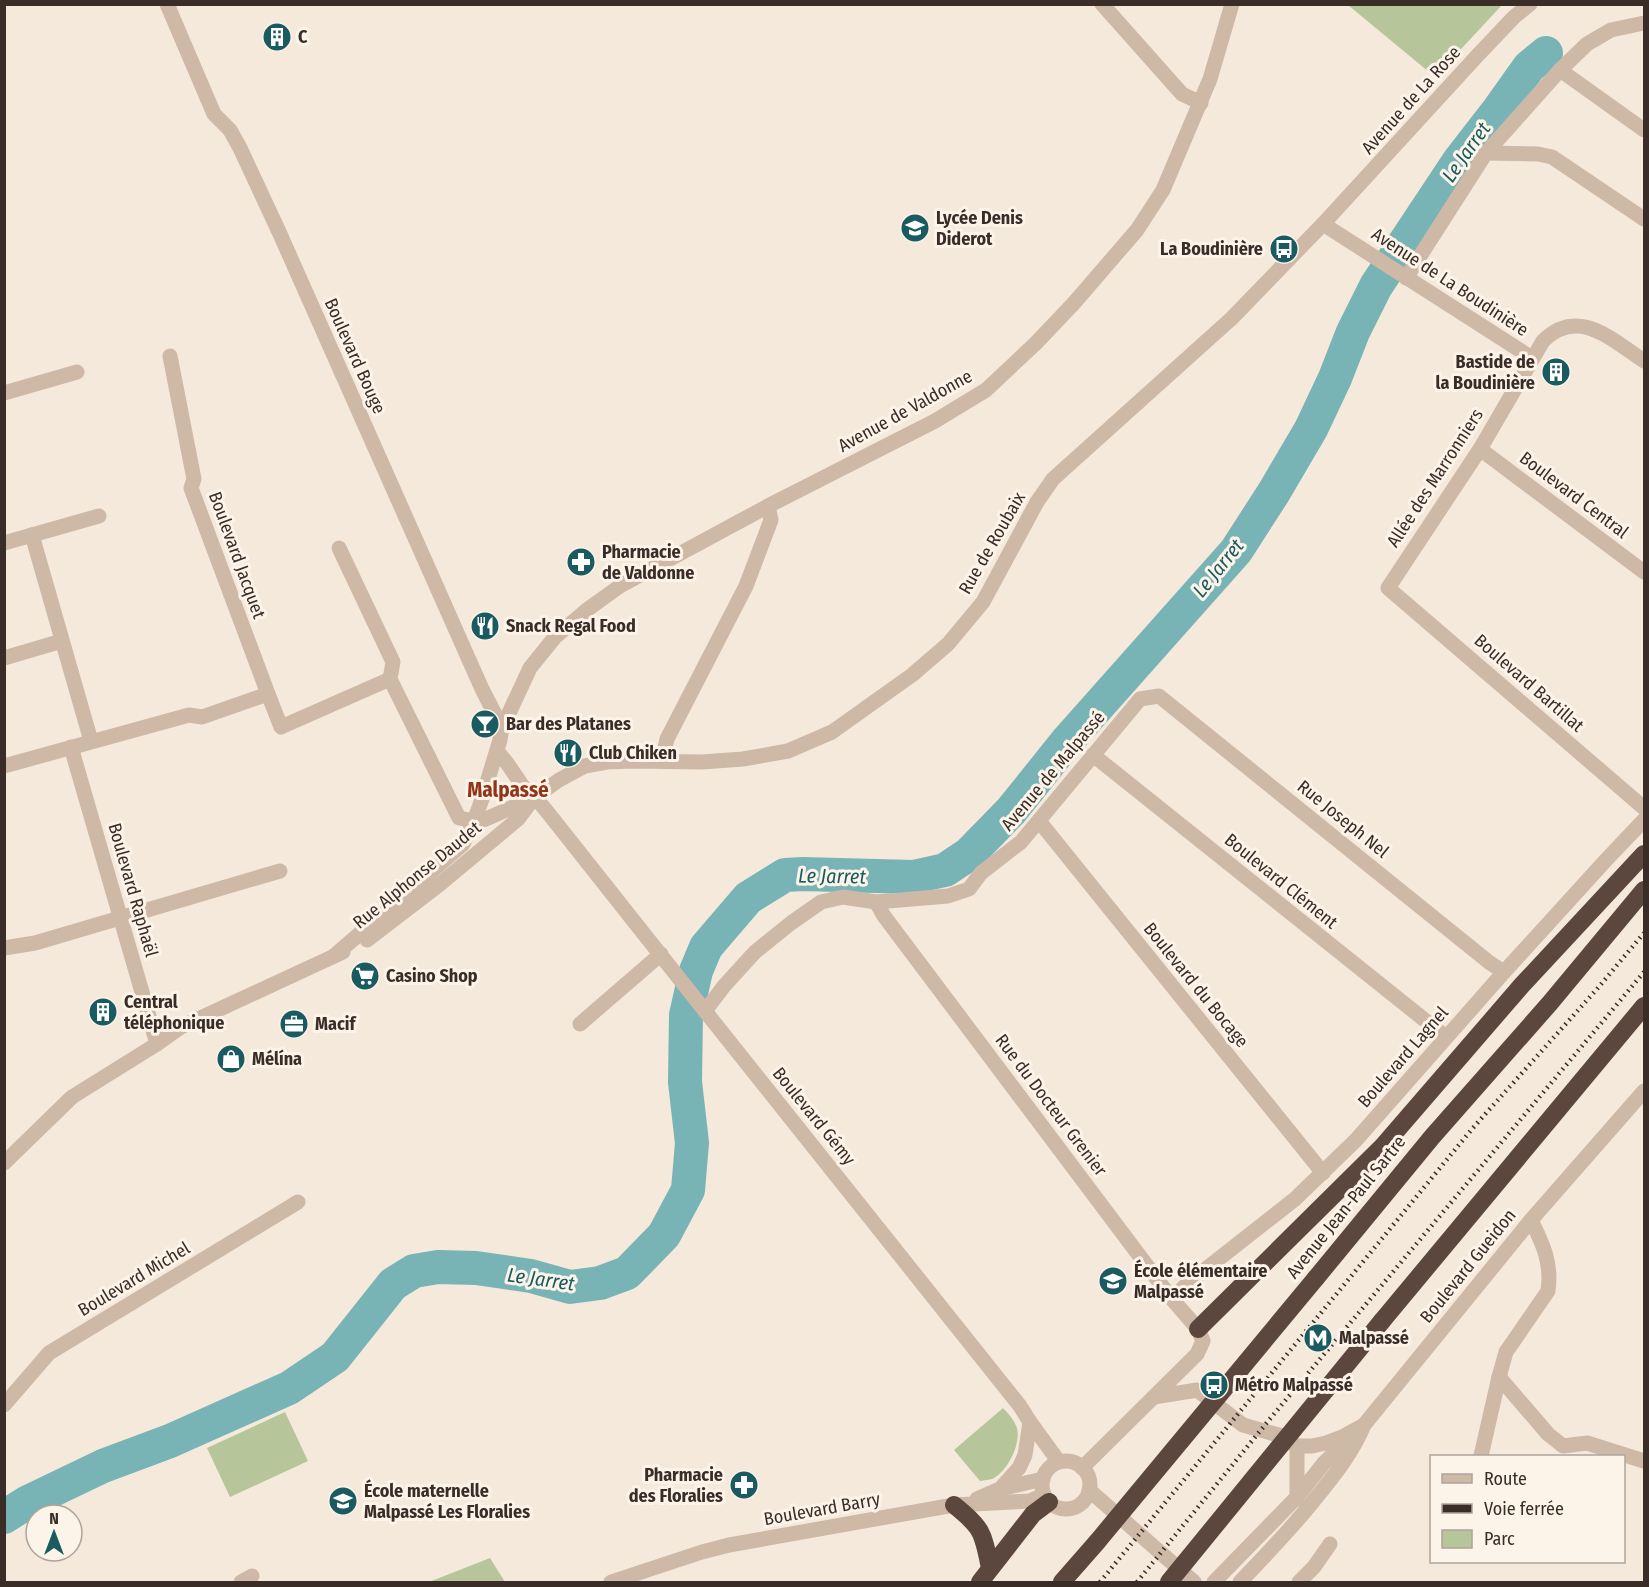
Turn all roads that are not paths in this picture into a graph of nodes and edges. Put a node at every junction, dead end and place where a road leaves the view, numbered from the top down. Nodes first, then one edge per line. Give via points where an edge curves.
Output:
1 (167, 4) edge
2 (1102, 4) edge
3 (1232, 4) edge
4 (1530, 4) edge
5 (1644, 23) edge
6 (1560, 70) junction
7 (1201, 103) junction
8 (1644, 130) edge
9 (1486, 153) junction
10 (1644, 219) edge
11 (1323, 224) junction
12 (1399, 274) junction
13 (170, 356) dead end
14 (1532, 358) junction
15 (1644, 361) edge
16 (77, 372) dead end
17 (4, 393) edge
18 (1480, 449) junction
19 (768, 506) junction
20 (99, 516) dead end
21 (32, 535) junction
22 (4, 543) edge
23 (339, 548) dead end
24 (1644, 572) edge
25 (1388, 588) joint
26 (62, 641) junction
27 (4, 658) edge
28 (390, 679) junction
29 (268, 694) junction
30 (1159, 696) joint
31 (502, 728) junction
32 (91, 741) junction
33 (71, 747) junction
34 (496, 751) junction
35 (1093, 754) junction
36 (662, 761) junction
37 (4, 766) edge
38 (535, 797) junction
39 (1644, 808) edge
40 (1644, 820) edge
41 (474, 821) junction
42 (1039, 821) junction
43 (1644, 854) edge
44 (280, 871) dead end
45 (1644, 890) edge
46 (876, 902) junction
47 (121, 918) junction
48 (4, 948) edge
49 (661, 954) junction
50 (334, 956) junction
51 (1504, 972) junction
52 (1644, 1006) edge
53 (705, 1011) junction
54 (580, 1024) dead end
55 (1446, 1037) junction
56 (157, 1044) junction
57 (1644, 1091) edge
58 (4, 1163) edge
59 (1323, 1173) junction
60 (298, 1203) dead end
61 (1531, 1220) junction
62 (1172, 1299) junction
63 (1198, 1329) junction
64 (1499, 1377) junction
65 (1154, 1397) junction
66 (4, 1405) edge
67 (1030, 1422) junction
68 (1364, 1425) junction
69 (1298, 1446) junction
70 (1481, 1455) edge
71 (1644, 1461) edge
72 (1059, 1462) junction
73 (1082, 1468) junction
74 (1043, 1479) junction
75 (1000, 1489) junction
76 (1089, 1490) junction
77 (1297, 1497) junction
78 (1047, 1498) junction
79 (960, 1504) junction
80 (1289, 1531) junction
81 (1330, 1544) dead end
82 (985, 1575) edge
83 (651, 1576) edge
84 (611, 1582) edge
85 (1062, 1582) edge
86 (1169, 1582) edge
87 (1194, 1582) edge
88 (1214, 1582) edge
89 (1240, 1582) edge
90 (1299, 1582) edge

1 - 31 street, Boulevard Bouge via 214,114 240,148 280,234
2 - 7 street via 1182,94
3 - 7 street, Avenue de Valdonne
4 - 11 street, Avenue de La Rose
5 - 6 street via 1611,30 1587,44
6 - 8 street
6 - 9 street
7 - 19 street, Avenue de Valdonne via 1163,190 1137,230 1074,303 986,390 935,421
9 - 10 street via 1552,157
9 - 12 street
11 - 12 street, Avenue de La Boudinière
11 - 36 street, Rue de Roubaix via 1232,318 1053,479 983,602 948,644 912,675 832,732 788,751 743,759
12 - 14 street, Avenue de La Boudinière
13 - 29 street, Boulevard Jacquet via 194,478 191,488
14 - 15 street, Avenue de La Boudinière via 1552,332 1577,325 1602,333
14 - 18 street, Allée des Marronniers
16 - 17 street
18 - 24 street, Boulevard Central
18 - 25 street, Allée des Marronniers
19 - 31 street, Avenue de Valdonne via 620,586 588,609 555,637 530,668
19 - 36 street via 771,520 746,586 667,739
20 - 21 street
21 - 22 street
21 - 26 street
23 - 28 street via 393,662
25 - 39 street, Boulevard Bartillat
26 - 27 street
26 - 32 street
28 - 29 street, Boulevard Jacquet via 281,727
28 - 41 street via 459,818
29 - 32 street via 202,717 189,715
30 - 35 street, Avenue de Malpassé via 1140,699
30 - 51 street, Rue Joseph Nel
31 - 34 street, Avenue de Valdonne
32 - 33 street
33 - 37 street
33 - 47 street, Boulevard Raphaël
34 - 38 street
34 - 41 street, Avenue de Valdonne
35 - 42 street, Avenue de Malpassé
35 - 55 street, Boulevard Clément
36 - 38 street, Rue de Roubaix via 585,766
38 - 41 street, Rue Alphonse Daudet
38 - 49 street, Boulevard Gémy
38 - 50 street, Rue Alphonse Daudet via 518,819 440,884 359,946
40 - 51 street, Boulevard Lagnel
41 - 50 street, Rue Alphonse Daudet via 464,844
42 - 46 street, Avenue de Malpassé via 1021,842 981,873 969,889 948,896
42 - 59 street, Boulevard du Bocage
43 - 63 highway via 1521,985 1383,1146
44 - 47 street
45 - 85 highway, Avenue Jean-Paul Sartre, bridge via 1432,1137
46 - 53 street, Avenue de Malpassé via 843,897 821,902 755,952
46 - 62 street, Rue du Docteur Grenier
47 - 48 street
47 - 56 street, Boulevard Raphaël
49 - 53 street, Boulevard Gémy
49 - 54 street
50 - 56 street, Rue Alphonse Daudet via 182,1027
51 - 55 street, Boulevard Lagnel
52 - 86 highway, bridge
53 - 67 street, Boulevard Gémy
55 - 59 street, Boulevard Lagnel
56 - 58 street, Rue Alphonse Daudet via 72,1097
57 - 61 street, Boulevard Gueidon
59 - 62 street, Boulevard Lagnel
60 - 66 street, Boulevard Michel via 49,1353
61 - 64 street via 1546,1252 1548,1292 1506,1352
61 - 68 street, Boulevard Gueidon
62 - 63 street, Rue du Docteur Grenier
63 - 65 street via 1203,1341 1197,1354
64 - 70 street
64 - 71 street via 1563,1446 1587,1443
65 - 69 street via 1197,1390 1243,1425 1282,1436
65 - 73 street
67 - 72 street, Boulevard Gémy
67 - 75 street via 1025,1455
68 - 69 street via 1326,1443
68 - 77 street via 1324,1463
68 - 80 street, Boulevard Gueidon via 1334,1476
69 - 77 street
72 - 73 street via 1076,1463
72 - 74 street via 1052,1465
73 - 76 street via 1090,1482
74 - 75 street
74 - 78 street
75 - 79 street
76 - 78 street via 1086,1498 1072,1508 1056,1506
76 - 87 street
77 - 80 street
77 - 88 street
78 - 79 street, Boulevard Barry
78 - 82 highway
79 - 82 highway via 984,1539
79 - 83 street, Boulevard Barry via 729,1545 702,1552
80 - 89 street, Boulevard Gueidon
81 - 90 street
83 - 84 street, Boulevard Barry

